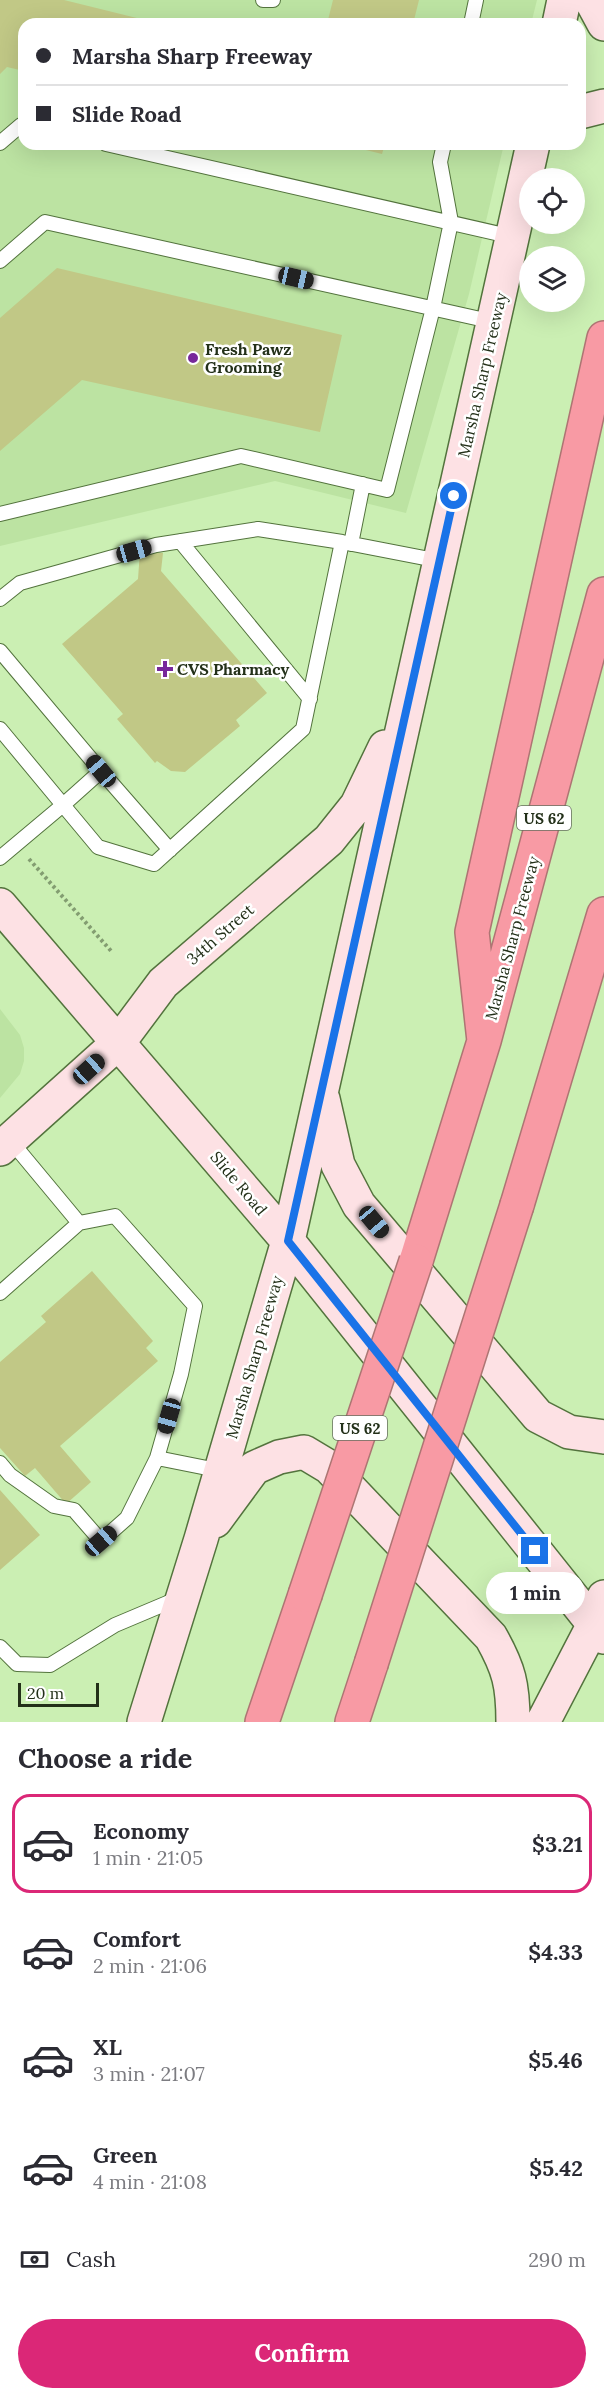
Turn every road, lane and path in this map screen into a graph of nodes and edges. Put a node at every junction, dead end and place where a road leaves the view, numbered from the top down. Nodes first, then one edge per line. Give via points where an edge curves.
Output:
1 (263, 0) edge
2 (273, 0) edge
3 (476, 0) edge
4 (564, 0) edge
5 (591, 0) edge
6 (472, 18) edge
7 (560, 18) edge
8 (604, 24) edge
9 (604, 106) edge
10 (586, 110) edge
11 (18, 128) edge
12 (0, 143) edge
13 (133, 150) edge
14 (443, 150) edge
15 (535, 150) edge
16 (451, 222) junction
17 (513, 237) junction
18 (0, 261) edge
19 (433, 308) junction
20 (494, 322) junction
21 (604, 338) edge
22 (363, 484) junction
23 (0, 514) edge
24 (180, 541) junction
25 (346, 543) junction
26 (440, 561) junction
27 (604, 594) edge
28 (0, 598) edge
29 (0, 651) edge
30 (409, 697) junction
31 (310, 699) junction
32 (0, 729) edge
33 (101, 771) junction
34 (63, 805) junction
35 (16, 844) junction
36 (170, 850) junction
37 (0, 858) edge
38 (0, 905) edge
39 (604, 914) edge
40 (112, 952) dead end
41 (484, 1041) junction
42 (119, 1042) junction
43 (321, 1089) junction
44 (5, 1145) edge
45 (79, 1223) junction
46 (288, 1241) junction
47 (0, 1293) edge
48 (604, 1437) edge
49 (157, 1458) junction
50 (0, 1463) edge
51 (222, 1471) junction
52 (201, 1539) junction
53 (184, 1596) junction
54 (601, 1619) edge
55 (0, 1647) edge
56 (144, 1722) edge
57 (262, 1722) edge
58 (352, 1722) edge
59 (513, 1722) edge
60 (543, 1722) edge

1 - 2 lane
3 - 6 lane
4 - 7 main road
5 - 8 main road
9 - 10 main road
11 - 12 lane
13 - 16 lane
14 - 16 lane via 440,162
15 - 17 main road, Marsha Sharp Freeway
16 - 17 lane
16 - 19 lane
17 - 20 main road, Marsha Sharp Freeway
18 - 19 lane via 45,222
19 - 20 lane
19 - 22 lane via 387,490
20 - 26 main road, Marsha Sharp Freeway
21 - 41 highway via 472,932
22 - 23 lane via 241,456
22 - 25 lane
24 - 25 lane via 258,529
24 - 28 lane via 20,583
24 - 31 lane
25 - 26 lane
25 - 31 lane
26 - 30 main road, Marsha Sharp Freeway
27 - 41 highway, Marsha Sharp Freeway / US 62
29 - 33 lane
30 - 42 main road, 34th Street via 357,805 344,823 163,983
30 - 43 main road, Marsha Sharp Freeway
31 - 36 lane via 303,729
32 - 34 lane
33 - 34 lane
33 - 36 lane
34 - 35 lane
34 - 36 lane via 98,847 154,864
35 - 37 lane
35 - 40 path
38 - 42 main road, Slide Road
39 - 58 highway, bridge via 517,1205
41 - 57 highway, Marsha Sharp Freeway / US 62, bridge
42 - 44 main road, 34th Street
42 - 46 main road, Slide Road
43 - 46 main road, Marsha Sharp Freeway
43 - 48 main road via 338,1165 359,1205 538,1416 569,1432
44 - 45 lane
45 - 47 lane
45 - 49 lane via 115,1216 195,1306
46 - 51 main road, Marsha Sharp Freeway
46 - 54 main road, Slide Road
49 - 50 lane via 127,1518 101,1541 74,1510 54,1506 10,1475
49 - 51 lane
51 - 52 main road, Marsha Sharp Freeway
52 - 53 main road, Marsha Sharp Freeway
52 - 59 main road via 254,1468 304,1452 329,1467 491,1637 507,1665
53 - 55 lane via 115,1625 50,1665 17,1664
53 - 56 main road, Marsha Sharp Freeway
54 - 60 main road

